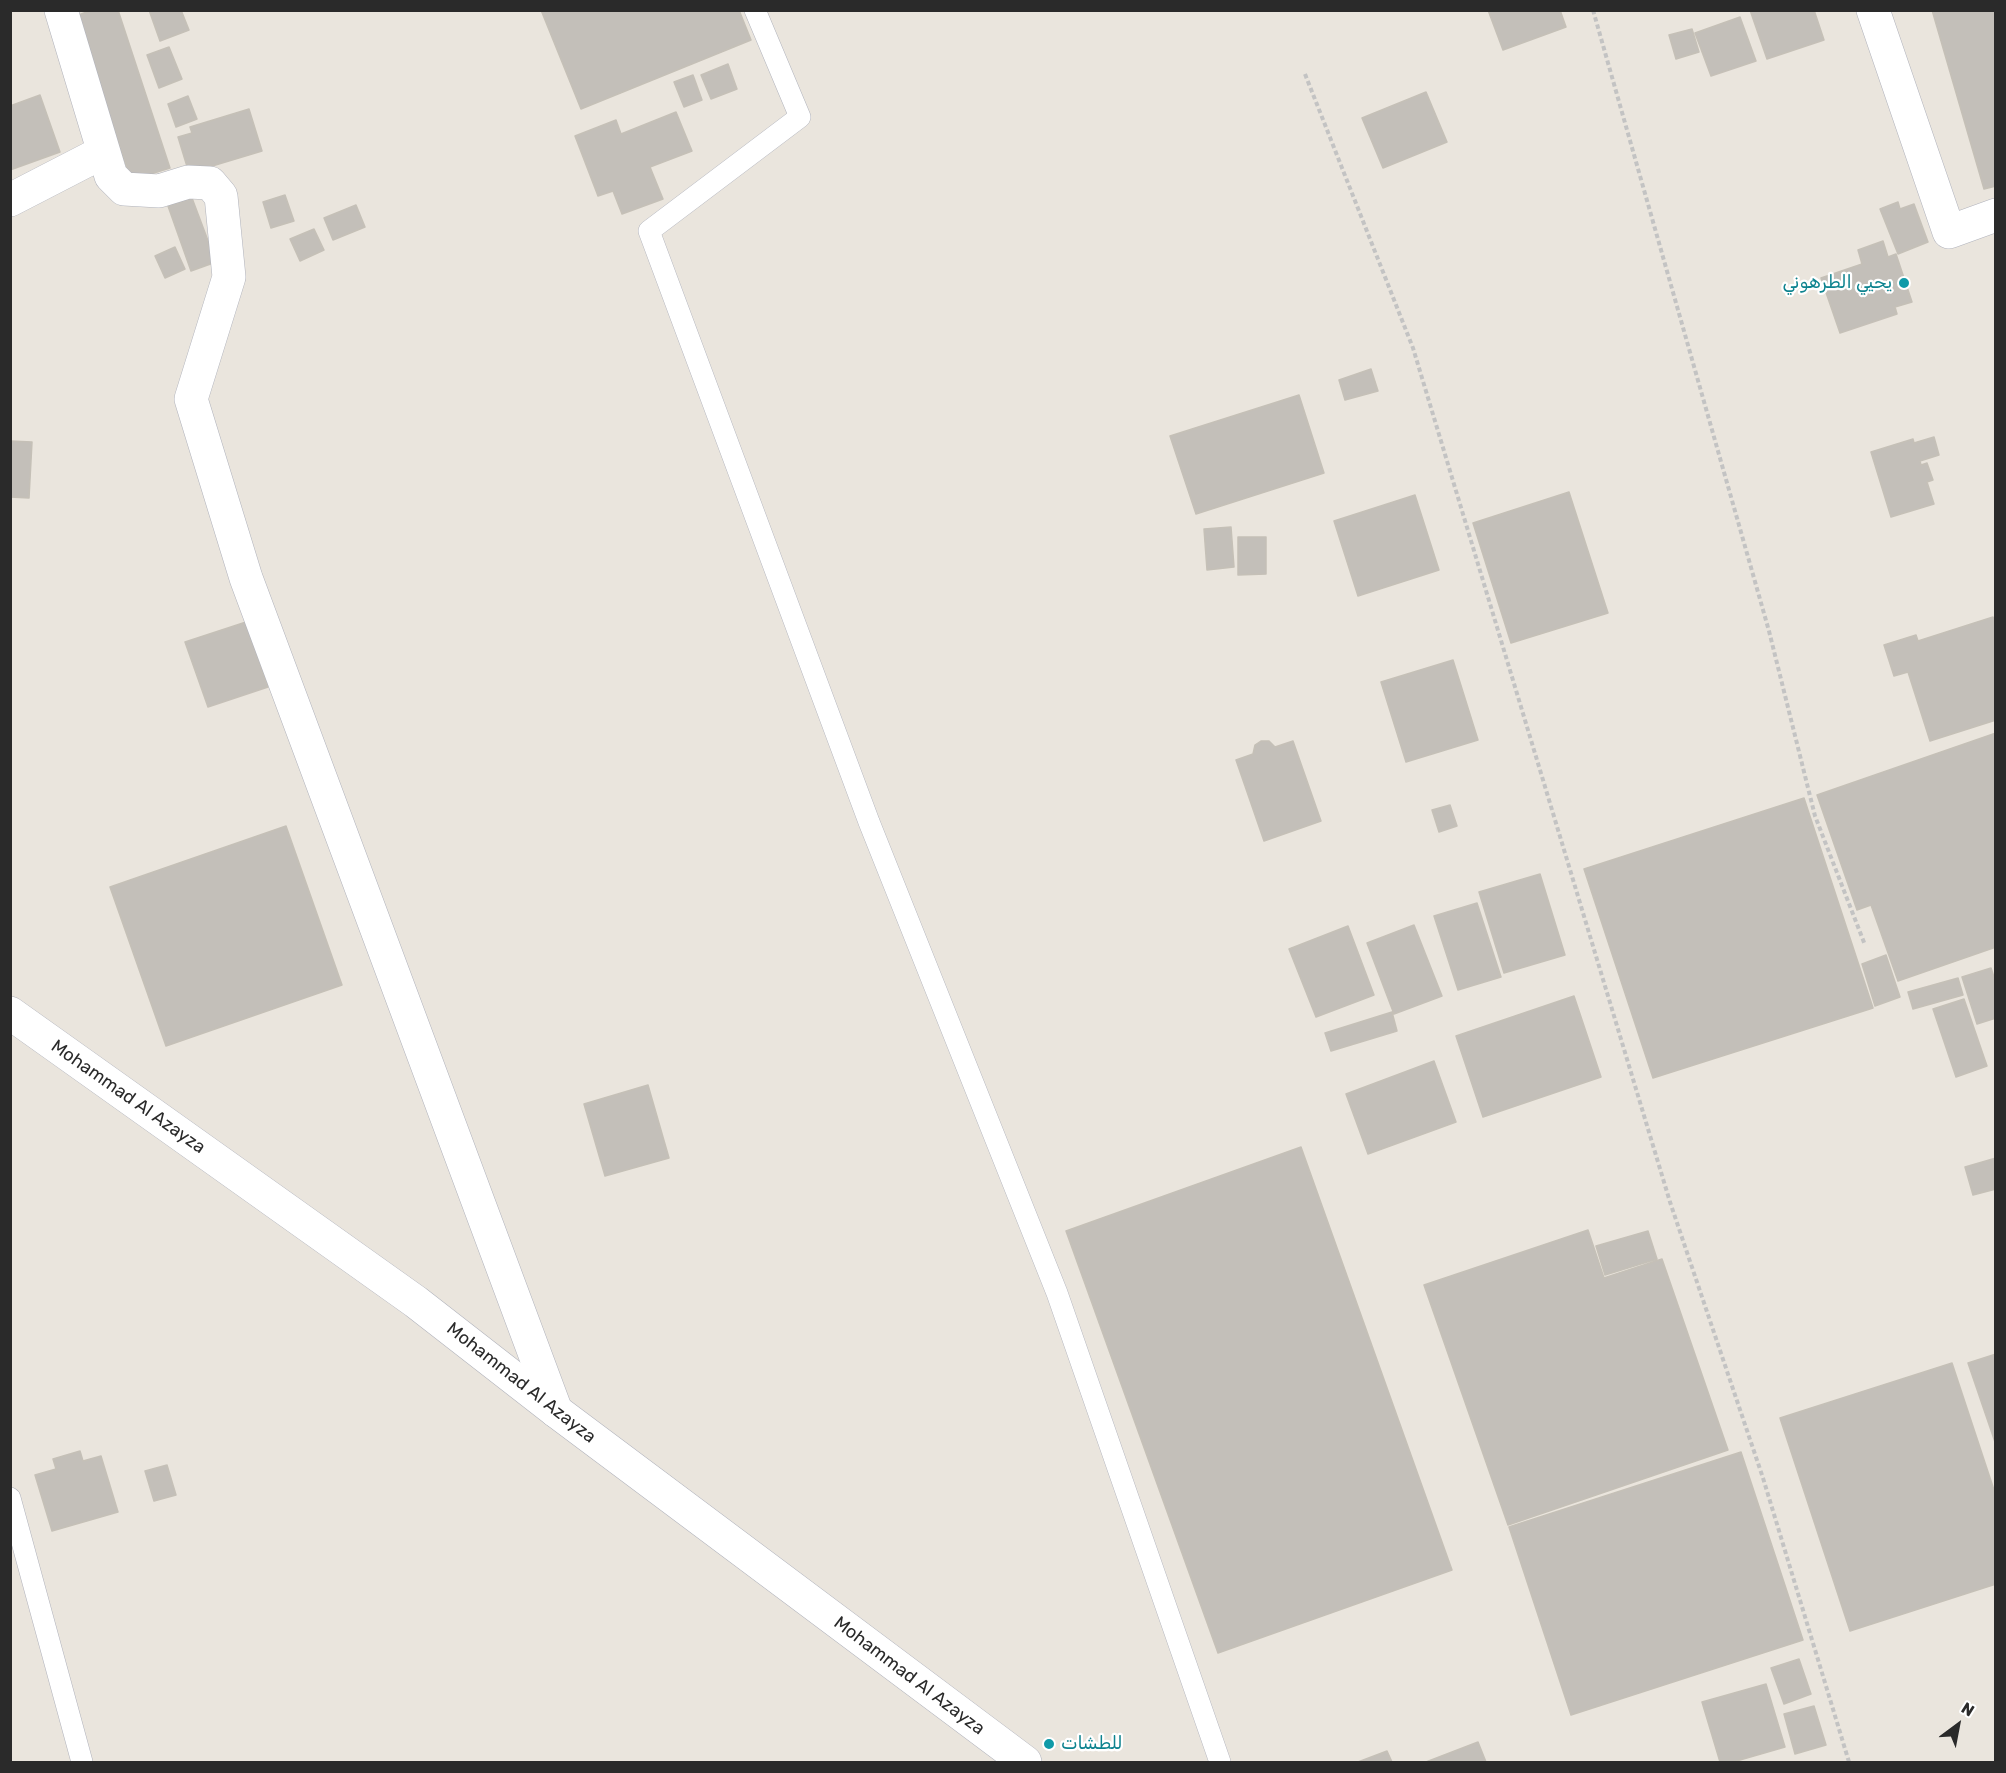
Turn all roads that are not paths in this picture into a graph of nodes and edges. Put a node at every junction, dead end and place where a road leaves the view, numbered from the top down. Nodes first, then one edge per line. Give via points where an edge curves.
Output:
1 (61, 10) edge
2 (755, 10) edge
3 (1873, 10) edge
4 (103, 152) junction
5 (10, 200) edge
6 (1995, 215) edge
7 (10, 1013) edge
8 (556, 1412) junction
9 (10, 1498) edge
10 (82, 1762) edge
11 (1025, 1762) edge
12 (1220, 1762) edge

1 - 4 street
2 - 12 lane via 800,117 649,231 869,822 1057,1293
3 - 6 street via 1949,232
4 - 5 street
4 - 8 street via 111,176 124,189 159,191 188,182 210,183 221,196 229,277 191,399 246,578
7 - 8 street, Mohammad Al Azayza via 416,1302
8 - 11 street, Mohammad Al Azayza
9 - 10 lane

